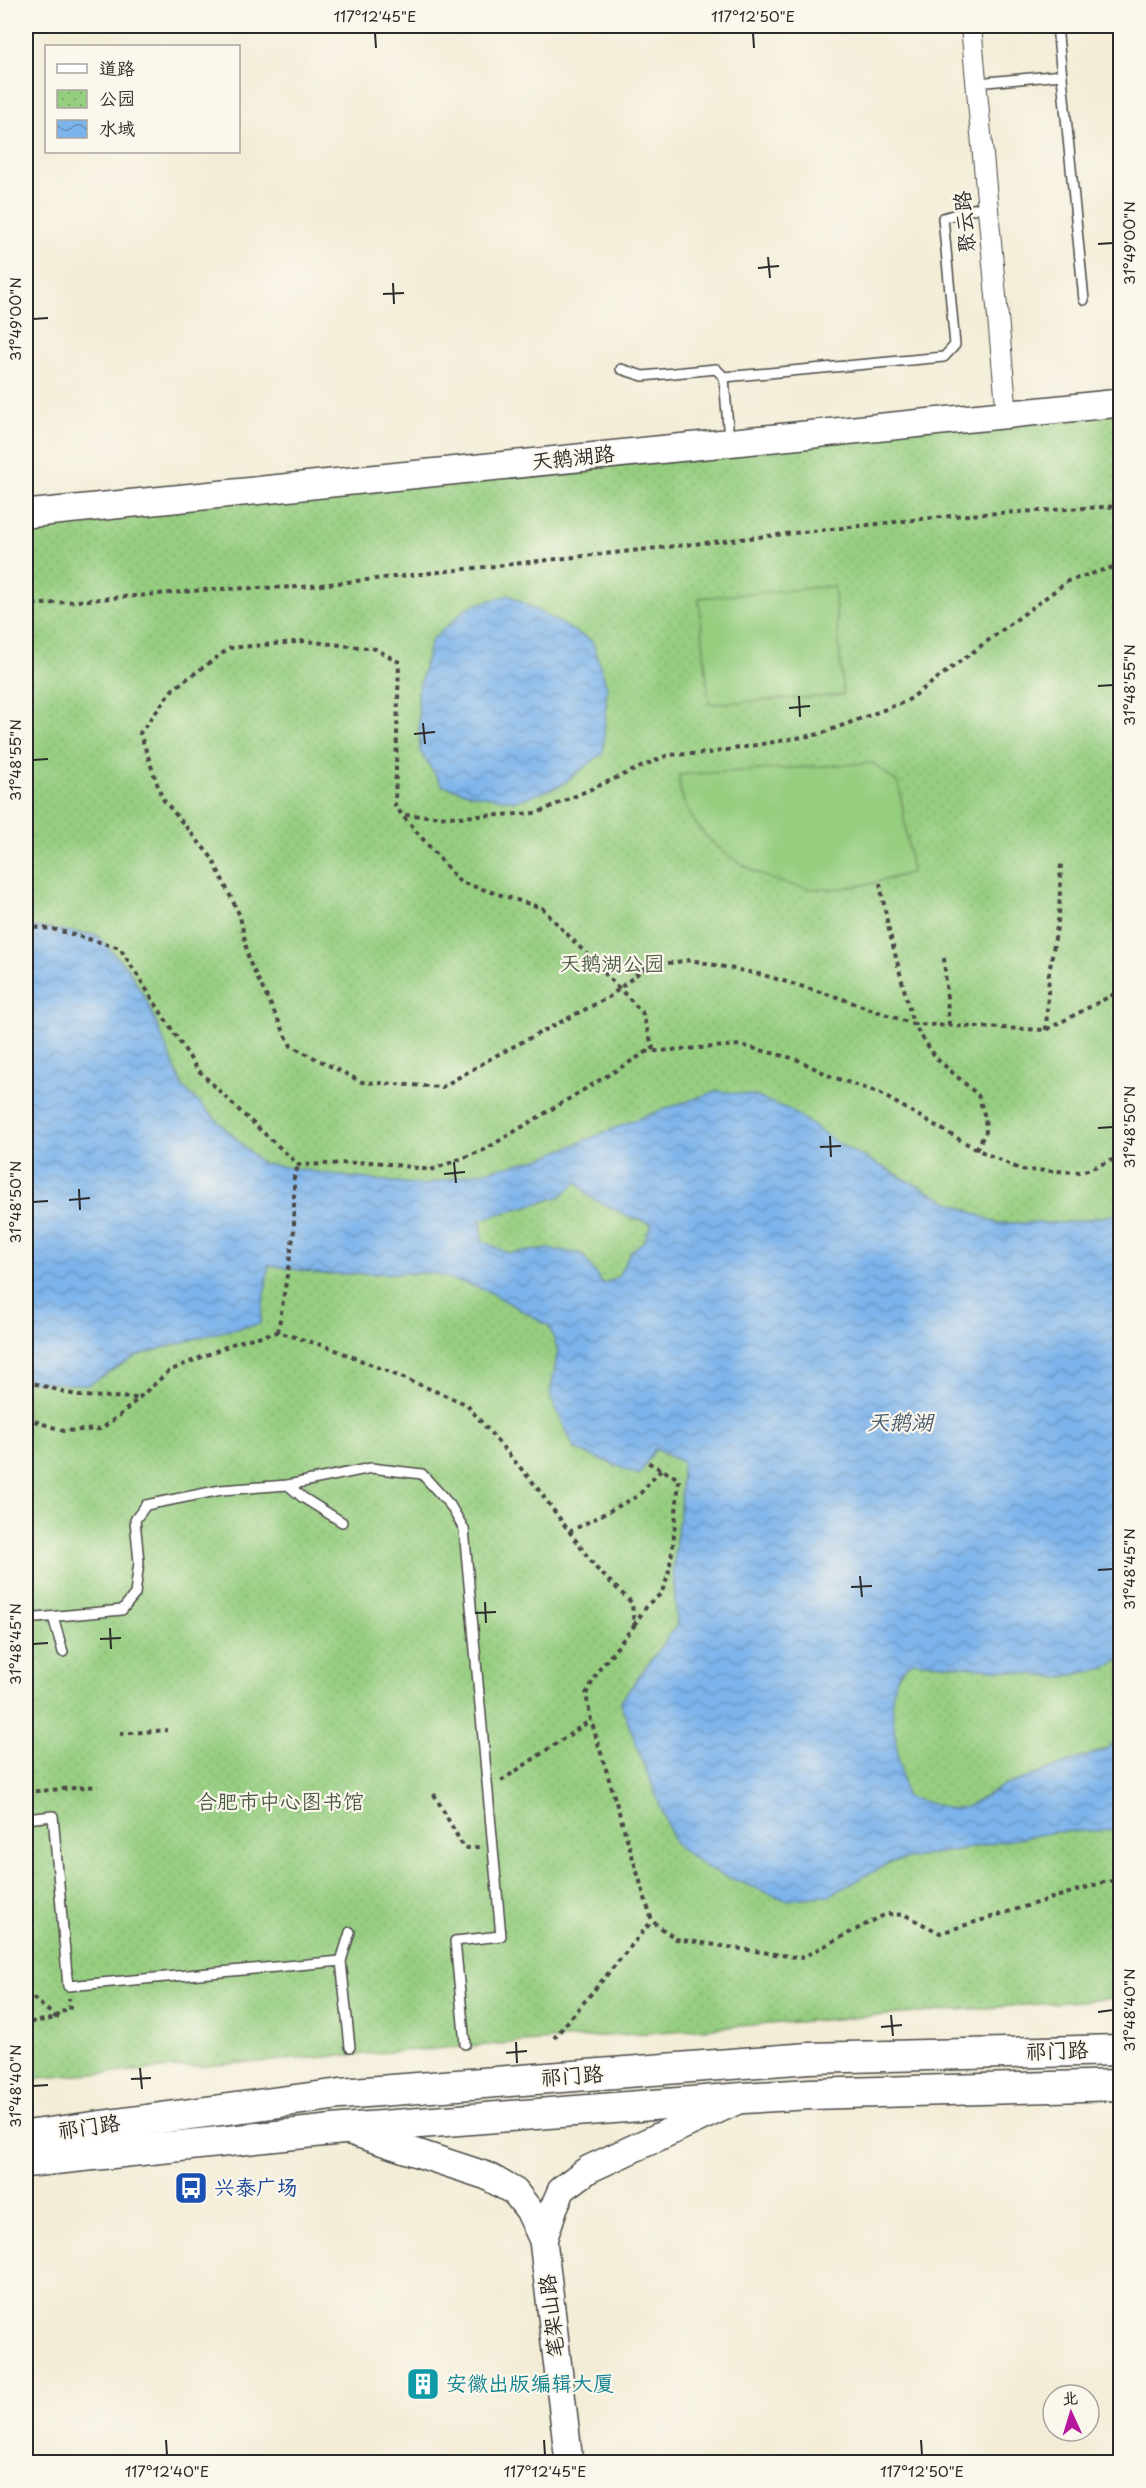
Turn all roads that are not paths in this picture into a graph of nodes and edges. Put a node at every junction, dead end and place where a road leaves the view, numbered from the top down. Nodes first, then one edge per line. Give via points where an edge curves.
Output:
1 (971, 26) edge
2 (1057, 26) edge
3 (1062, 75) junction
4 (976, 83) junction
5 (987, 205) junction
6 (1084, 300) dead end
7 (621, 369) dead end
8 (724, 377) junction
9 (1120, 392) edge
10 (1120, 403) edge
11 (1006, 410) junction
12 (728, 427) junction
13 (26, 497) edge
14 (26, 514) edge
15 (288, 1485) junction
16 (342, 1522) dead end
17 (53, 1617) junction
18 (26, 1619) edge
19 (63, 1652) dead end
20 (26, 1819) edge
21 (350, 1932) dead end
22 (341, 1961) junction
23 (465, 2044) dead end
24 (350, 2047) dead end
25 (1120, 2050) edge
26 (1120, 2085) edge
27 (744, 2098) junction
28 (343, 2129) junction
29 (26, 2136) edge
30 (26, 2162) edge
31 (543, 2240) junction
32 (569, 2463) edge

1 - 4 street, 聚云路
2 - 3 lane
3 - 4 lane
3 - 6 lane
4 - 5 street, 聚云路
5 - 8 lane via 943,218 954,345 944,357
5 - 11 street, 聚云路
7 - 8 lane via 644,376 716,369
8 - 12 lane
9 - 11 street, 天鹅湖路
10 - 11 street, 天鹅湖路
11 - 12 street, 天鹅湖路
11 - 14 street, 天鹅湖路
12 - 13 street, 天鹅湖路
15 - 16 lane
15 - 17 lane via 221,1490 147,1504 135,1520 139,1562 135,1594 122,1610
15 - 23 lane via 371,1468 422,1474 450,1505 464,1529 501,1936 455,1941
17 - 18 lane
17 - 19 lane
20 - 22 lane via 52,1816 69,1986
21 - 22 lane
22 - 24 lane
25 - 29 main road, 祁门路 via 809,2058 340,2094
26 - 27 main road, 祁门路
27 - 28 main road, 祁门路
27 - 31 street via 589,2169 562,2189
28 - 30 main road, 祁门路
28 - 31 street via 487,2176 515,2192 529,2210
31 - 32 street, 笔架山路

